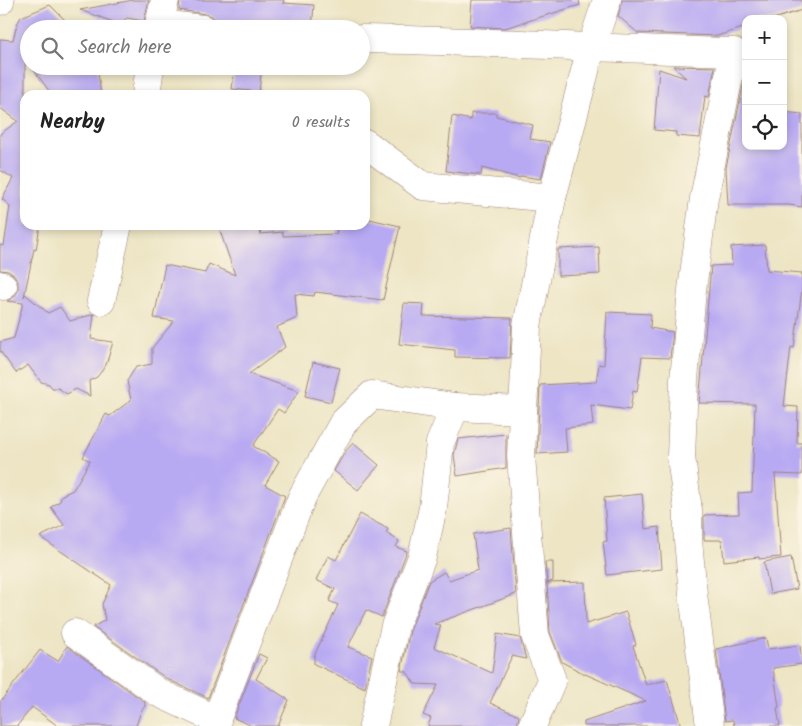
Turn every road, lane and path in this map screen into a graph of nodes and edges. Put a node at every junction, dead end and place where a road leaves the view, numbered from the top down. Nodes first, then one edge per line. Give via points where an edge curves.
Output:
1 (607, 0) edge
2 (370, 39) edge
3 (591, 48) junction
4 (149, 75) edge
5 (148, 90) edge
6 (370, 148) edge
7 (552, 198) junction
8 (117, 230) edge
9 (101, 301) dead end
10 (455, 407) junction
11 (523, 410) junction
12 (74, 633) dead end
13 (215, 723) edge
14 (373, 726) edge
15 (532, 726) edge
16 (710, 726) edge

1 - 3 street
2 - 3 street
3 - 7 street
3 - 16 street via 734,52 704,198 684,380 681,457 693,594
4 - 5 street
6 - 7 street via 423,186
7 - 11 street via 527,326
8 - 9 street
10 - 11 street
10 - 13 street via 372,395 342,423 302,497
10 - 14 street via 440,443 433,508 422,557 395,626
11 - 15 street via 521,456 535,635 552,680
12 - 13 street via 159,693

